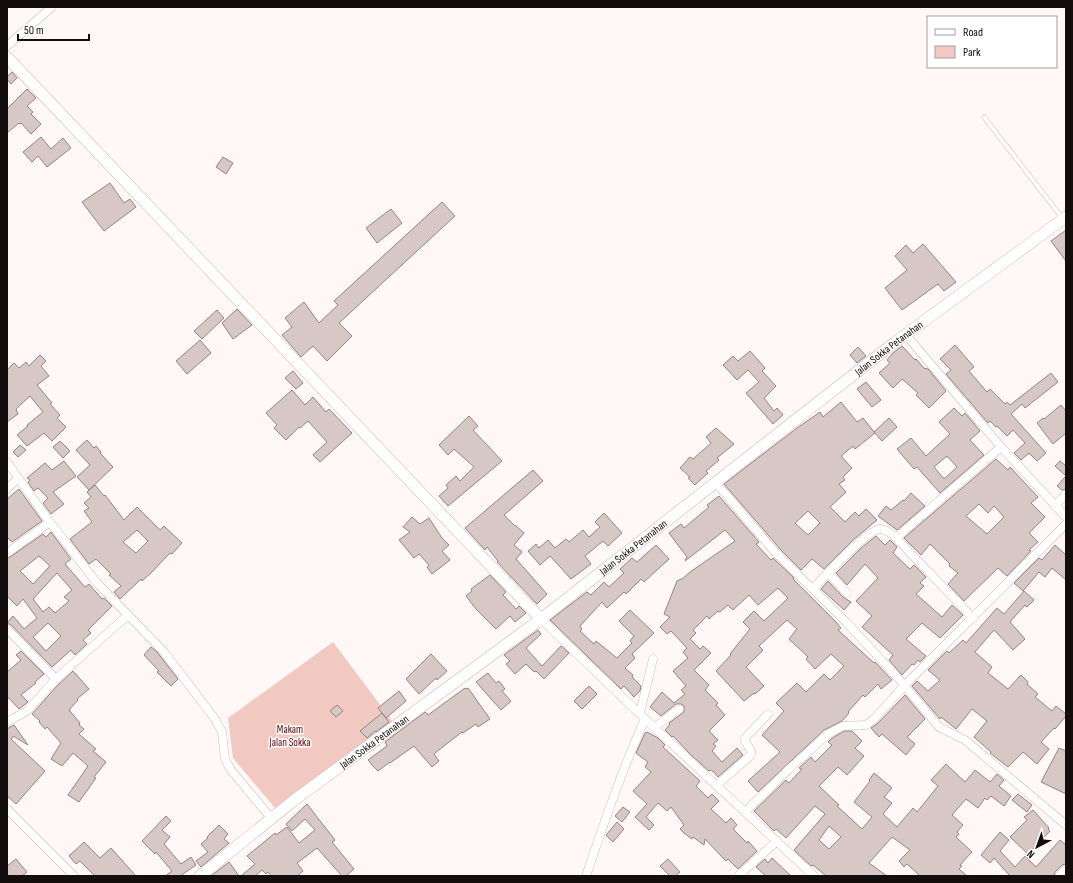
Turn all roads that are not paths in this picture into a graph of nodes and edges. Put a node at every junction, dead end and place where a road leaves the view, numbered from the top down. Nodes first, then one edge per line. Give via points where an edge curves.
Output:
1 (52, 7) edge
2 (7, 46) edge
3 (7, 57) edge
4 (984, 117) dead end
5 (1065, 218) edge
6 (906, 335) junction
7 (1001, 447) junction
8 (7, 462) edge
9 (18, 478) junction
10 (716, 482) junction
11 (7, 489) edge
12 (1066, 494) edge
13 (1055, 506) junction
14 (1066, 517) edge
15 (50, 522) junction
16 (1066, 524) edge
17 (896, 538) junction
18 (7, 554) edge
19 (828, 573) junction
20 (813, 589) junction
21 (847, 593) dead end
22 (128, 615) junction
23 (973, 618) junction
24 (541, 620) junction
25 (7, 629) edge
26 (653, 659) dead end
27 (56, 679) junction
28 (904, 686) junction
29 (679, 709) dead end
30 (768, 714) dead end
31 (642, 716) junction
32 (7, 722) edge
33 (655, 728) junction
34 (717, 785) junction
35 (7, 809) edge
36 (745, 812) junction
37 (272, 818) junction
38 (1066, 825) edge
39 (777, 841) junction
40 (1066, 868) edge
41 (74, 876) edge
42 (200, 876) edge
43 (586, 876) edge
44 (738, 876) edge
45 (814, 876) edge
46 (1059, 876) edge

1 - 2 street
3 - 24 street
4 - 5 lane
5 - 6 street, Jalan Sokka Petanahan
6 - 7 street
6 - 10 street, Jalan Sokka Petanahan
7 - 13 street
7 - 17 street
8 - 9 street
9 - 11 street
9 - 15 street
10 - 20 street via 776,552
10 - 24 street, Jalan Sokka Petanahan
12 - 13 street
13 - 14 street
15 - 18 street
15 - 22 street via 97,583
16 - 23 street
17 - 19 street via 885,530 873,531
17 - 23 street
19 - 20 street
19 - 21 street
20 - 28 street
22 - 27 street
22 - 37 street via 164,652 215,719 222,732 227,764
23 - 28 street
24 - 31 street
24 - 37 street, Jalan Sokka Petanahan
25 - 27 street
26 - 31 street
27 - 32 street via 27,711
28 - 36 street via 870,723 846,725 828,734
28 - 38 street via 939,727 965,740
29 - 33 street
30 - 34 street via 745,738 751,751 750,755
31 - 33 street
31 - 43 street
33 - 34 street
34 - 36 street
35 - 41 street
36 - 39 street
37 - 42 street, Jalan Sokka Petanahan
39 - 44 street
39 - 45 street
40 - 46 street

